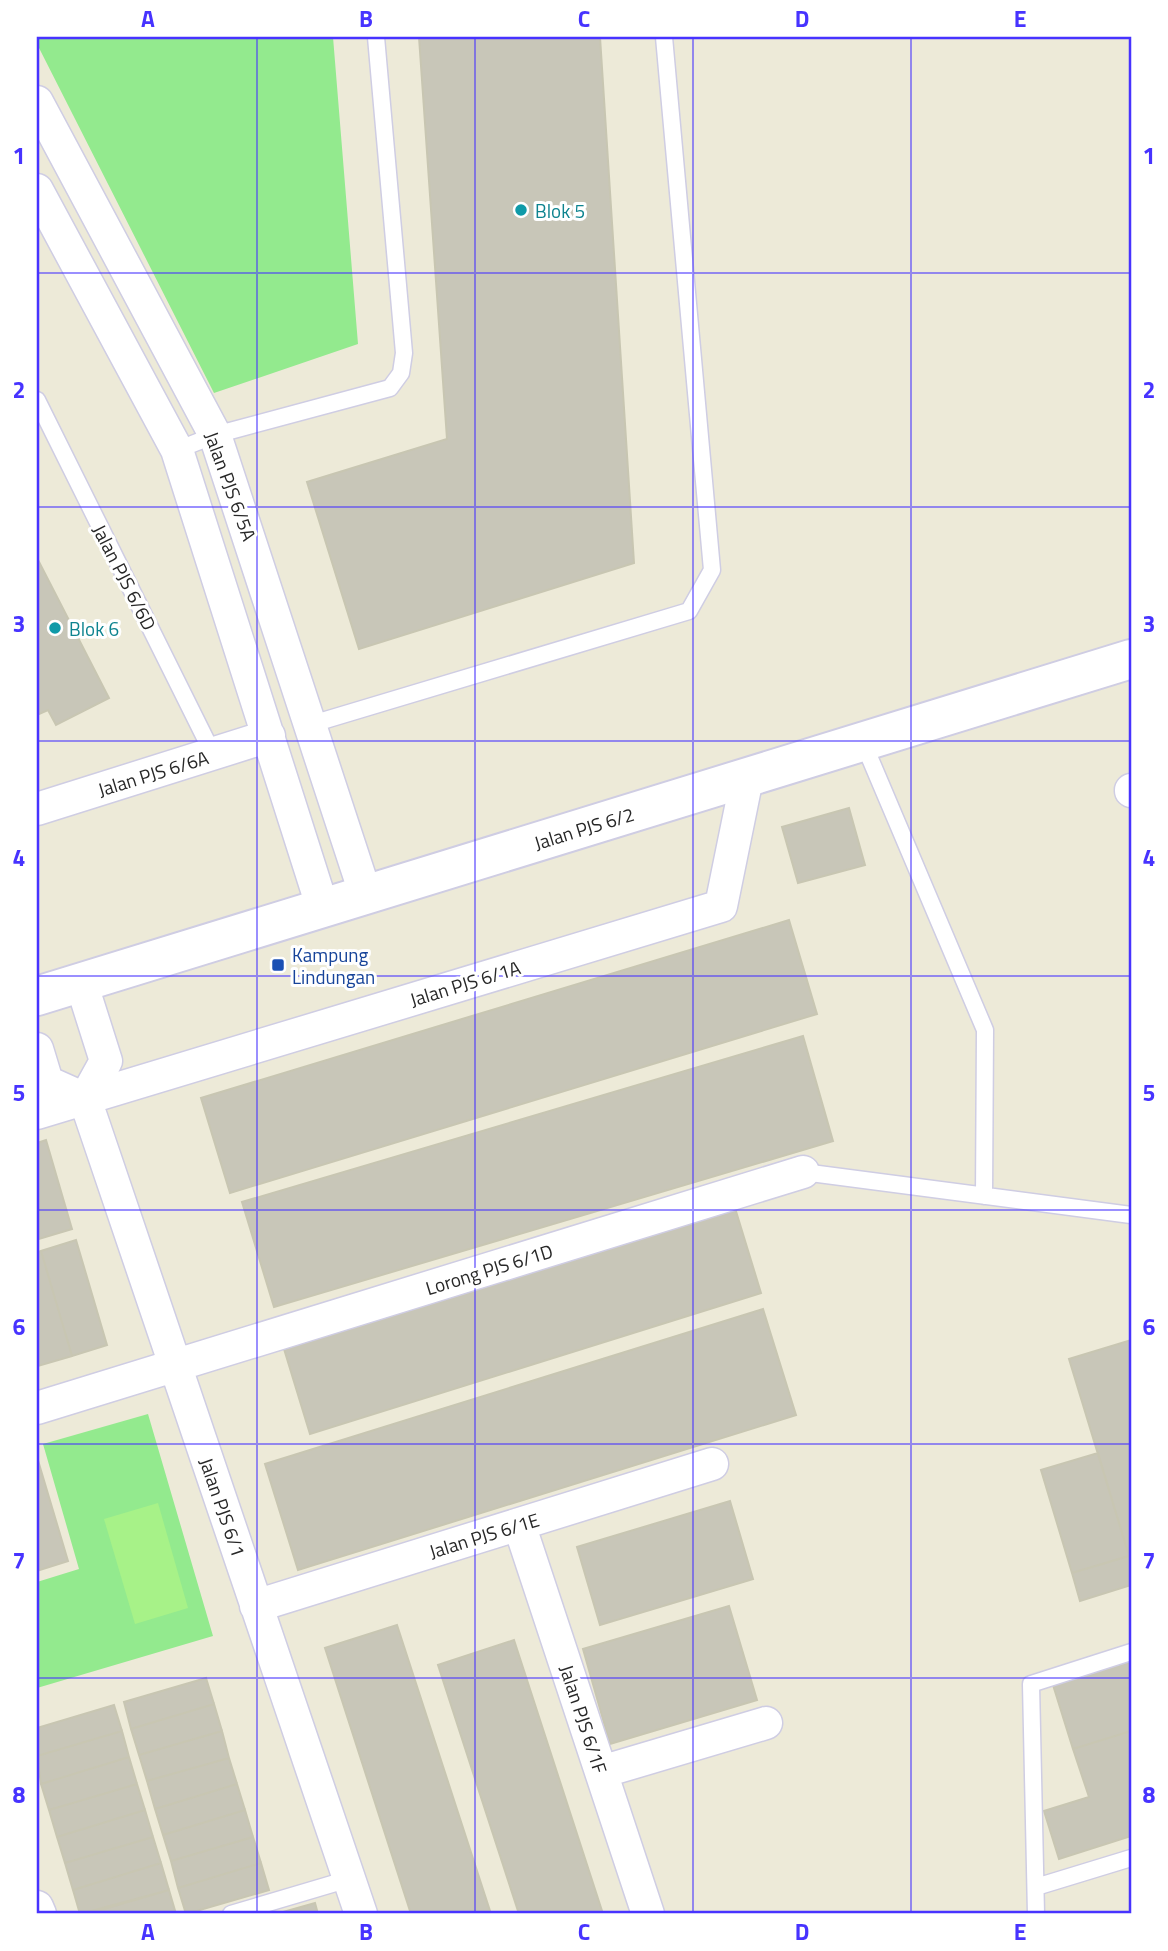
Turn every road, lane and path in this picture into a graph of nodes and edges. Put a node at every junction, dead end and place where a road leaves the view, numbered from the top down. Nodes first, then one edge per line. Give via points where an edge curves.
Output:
1 (376, 37) edge
2 (664, 37) edge
3 (37, 102) edge
4 (37, 190) edge
5 (37, 400) edge
6 (215, 435) junction
7 (177, 450) junction
8 (1131, 659) edge
9 (312, 724) junction
10 (269, 736) junction
11 (863, 742) junction
12 (213, 754) junction
13 (747, 778) junction
14 (37, 809) edge
15 (366, 896) junction
16 (323, 909) junction
17 (81, 982) junction
18 (37, 996) edge
19 (37, 1049) edge
20 (85, 1099) junction
21 (37, 1113) edge
22 (803, 1172) joint
23 (984, 1196) junction
24 (1131, 1215) edge
25 (175, 1366) junction
26 (37, 1408) edge
27 (712, 1464) dead end
28 (519, 1524) junction
29 (256, 1606) junction
30 (1131, 1652) edge
31 (766, 1723) dead end
32 (601, 1772) junction
33 (1131, 1858) edge
34 (349, 1879) junction
35 (1036, 1886) junction
36 (37, 1907) edge
37 (40, 1914) edge
38 (231, 1914) edge
39 (360, 1914) edge
40 (648, 1914) edge
41 (1036, 1914) edge

1 - 6 lane via 404,353 401,373 390,387
2 - 9 lane via 712,570 689,611
3 - 6 street, Jalan PJS 6/5A
4 - 7 street, Jalan PJS 6/5A
5 - 12 lane, Jalan PJS 6/6D
6 - 7 lane
6 - 9 street, Jalan PJS 6/5A
7 - 10 street, Jalan PJS 6/5A
8 - 11 street, Jalan PJS 6/2
9 - 15 street, Jalan PJS 6/5A
10 - 12 street, Jalan PJS 6/6A
10 - 16 street, Jalan PJS 6/5A
11 - 13 street, Jalan PJS 6/2
11 - 23 lane via 985,1030
12 - 14 street, Jalan PJS 6/6A
13 - 15 street, Jalan PJS 6/2
13 - 20 street, Jalan PJS 6/1A via 721,906
15 - 16 street, Jalan PJS 6/2
16 - 17 street, Jalan PJS 6/2
17 - 18 street, Jalan PJS 6/2
17 - 20 street via 106,1061
19 - 20 street via 47,1082
20 - 21 street
20 - 25 street, Jalan PJS 6/1
22 - 23 lane
22 - 25 street, Lorong PJS 6/1D
23 - 24 lane
25 - 26 street, Lorong PJS 6/1D
25 - 29 street, Jalan PJS 6/1
27 - 28 street, Jalan PJS 6/1E
28 - 29 street, Jalan PJS 6/1E
28 - 32 street, Jalan PJS 6/1F
29 - 34 street, Jalan PJS 6/1
30 - 35 lane via 1031,1685
31 - 32 street
32 - 40 street, Jalan PJS 6/1F
33 - 35 lane
34 - 38 lane
34 - 39 street, Jalan PJS 6/1
35 - 41 lane
36 - 37 street

